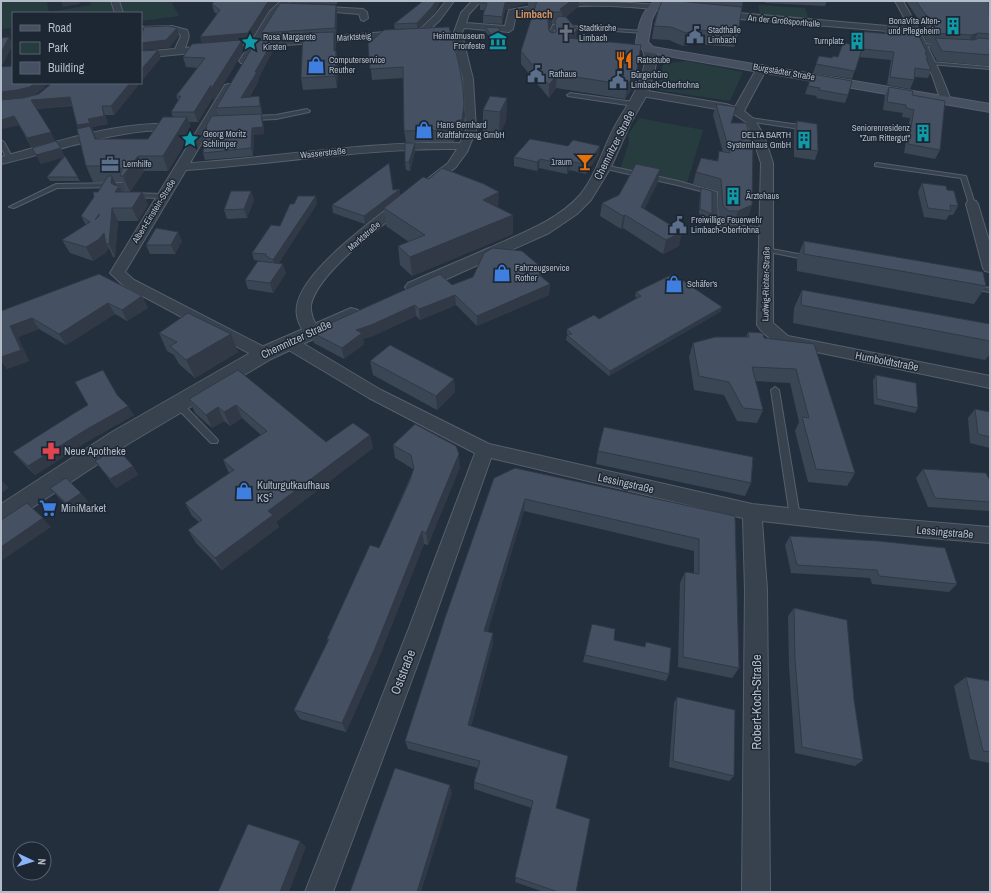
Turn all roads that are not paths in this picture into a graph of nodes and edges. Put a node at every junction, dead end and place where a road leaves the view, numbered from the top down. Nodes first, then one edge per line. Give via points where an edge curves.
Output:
1 (115, 1) edge
2 (450, 1) edge
3 (473, 1) edge
4 (899, 1) edge
5 (657, 4) edge
6 (285, 5) edge
7 (304, 7) edge
8 (683, 10) edge
9 (119, 12) edge
10 (706, 13) edge
11 (364, 18) dead end
12 (142, 30) edge
13 (456, 30) junction
14 (916, 31) junction
15 (644, 32) junction
16 (436, 33) edge
17 (414, 34) junction
18 (254, 44) junction
19 (552, 44) edge
20 (922, 45) junction
21 (239, 46) edge
22 (224, 47) edge
23 (954, 47) edge
24 (649, 50) junction
25 (179, 51) junction
26 (142, 55) edge
27 (931, 64) junction
28 (762, 68) junction
29 (989, 68) edge
30 (570, 95) dead end
31 (638, 98) junction
32 (946, 101) junction
33 (990, 108) edge
34 (307, 111) dead end
35 (738, 112) junction
36 (246, 118) edge
37 (750, 120) junction
38 (210, 122) junction
39 (816, 129) edge
40 (1, 142) edge
41 (464, 146) junction
42 (6, 160) edge
43 (877, 165) dead end
44 (182, 167) junction
45 (604, 167) junction
46 (163, 196) junction
47 (972, 204) joint
48 (12, 207) dead end
49 (766, 230) junction
50 (766, 250) junction
51 (820, 260) edge
52 (990, 268) edge
53 (967, 286) edge
54 (990, 290) edge
55 (399, 293) edge
56 (363, 309) edge
57 (311, 331) junction
58 (783, 340) joint
59 (288, 342) junction
60 (264, 354) junction
61 (990, 382) edge
62 (775, 390) dead end
63 (178, 404) junction
64 (214, 441) dead end
65 (485, 450) junction
66 (752, 512) junction
67 (1, 516) edge
68 (795, 517) junction
69 (990, 535) edge
70 (319, 892) edge
71 (756, 892) edge

1 - 9 street
2 - 17 street via 437,18
3 - 13 street
4 - 14 street
5 - 8 street
5 - 13 street via 543,4 512,12 508,29
5 - 15 main road via 646,22
6 - 18 street, Albert-Einstein-Straße
7 - 11 street via 363,12
10 - 14 street, An der Großsporthalle
12 - 25 street via 172,29 184,32
13 - 41 street, Marktstraße via 468,79 472,121
14 - 20 street
15 - 19 lane via 555,26 551,33
15 - 24 main road via 642,43
16 - 17 street, Marktsteig
17 - 18 street, Marktsteig
18 - 21 street, Marktsteig
18 - 38 street, Albert-Einstein-Straße
20 - 23 lane
20 - 27 street
22 - 25 street
24 - 28 main road, Burgstädter Straße
24 - 31 street, Chemnitzer Straße via 652,57
25 - 26 street
27 - 29 lane
27 - 32 street
28 - 32 main road, Burgstädter Straße
28 - 35 street
30 - 31 lane
31 - 35 street via 713,104
31 - 45 street, Chemnitzer Straße
32 - 33 main road, Burgstädter Straße
34 - 36 lane via 276,117
35 - 37 street
37 - 39 lane
37 - 49 street, Ludwig-Richter-Straße via 767,163
38 - 42 street via 125,131 67,143
38 - 44 street, Albert-Einstein-Straße
40 - 42 lane
41 - 44 street, Wasserstraße via 438,144 382,147
41 - 57 street, Marktstraße via 452,165 416,192 317,279 304,303 304,316
43 - 47 lane via 964,177
44 - 46 street, Albert-Einstein-Straße
45 - 49 lane via 715,193 715,220 723,226
45 - 55 street, Chemnitzer Straße via 586,197 572,211 543,230
46 - 48 lane via 121,195 124,185 56,186
46 - 60 street, Albert-Einstein-Straße via 110,275
47 - 52 street
49 - 50 street, Ludwig-Richter-Straße
50 - 51 lane
50 - 58 street, Ludwig-Richter-Straße via 764,325
53 - 54 lane
56 - 57 street, Chemnitzer Straße
57 - 59 street, Chemnitzer Straße
58 - 61 street, Humboldtstraße
59 - 60 street, Chemnitzer Straße
59 - 65 street, Lessingstraße via 375,394
60 - 63 street, Chemnitzer Straße
62 - 68 lane
63 - 64 lane
63 - 67 street, Chemnitzer Straße via 120,438
65 - 66 street, Lessingstraße
65 - 70 street, Oststraße
66 - 68 street, Lessingstraße
66 - 71 street, Robert-Koch-Straße via 756,590
68 - 69 street, Lessingstraße

